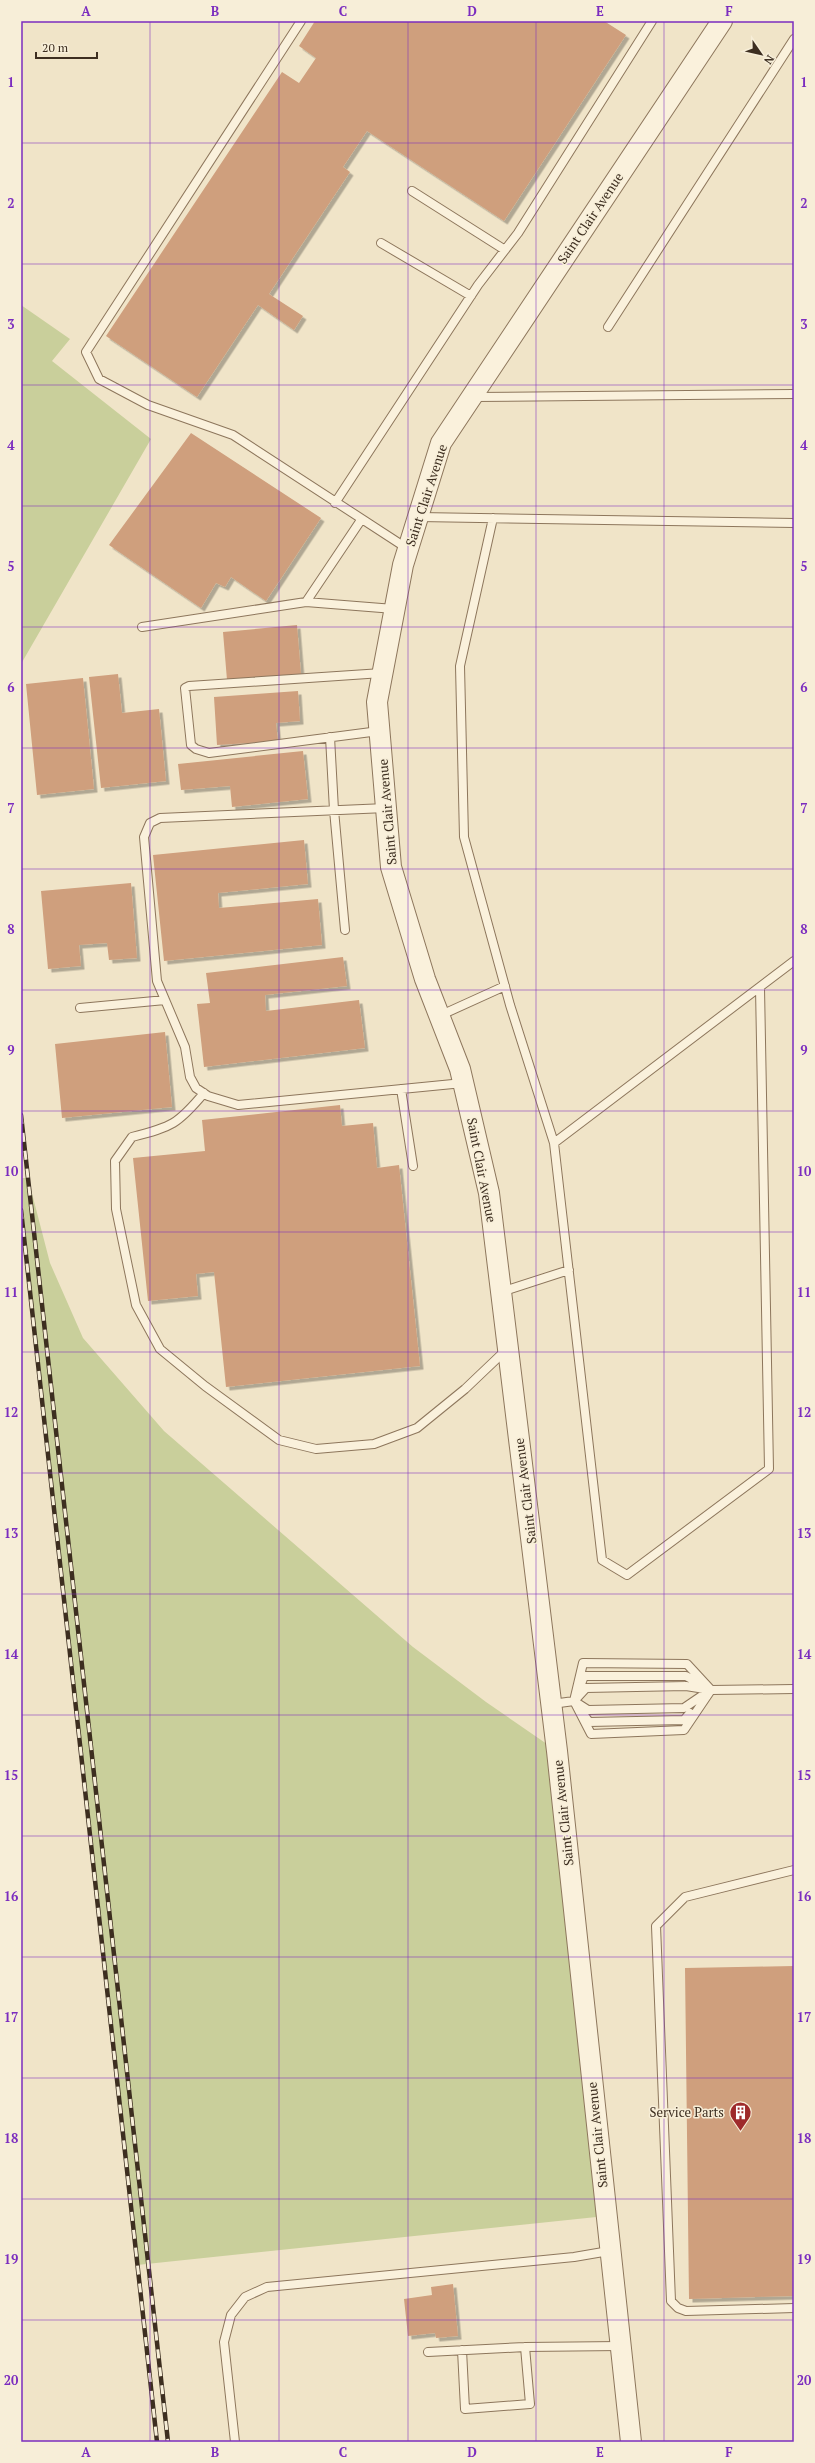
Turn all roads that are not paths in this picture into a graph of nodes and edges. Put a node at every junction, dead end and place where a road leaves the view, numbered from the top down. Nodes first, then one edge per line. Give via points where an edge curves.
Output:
1 (301, 21) edge
2 (652, 21) edge
3 (718, 22) edge
4 (794, 38) edge
5 (412, 191) dead end
6 (381, 243) dead end
7 (505, 250) junction
8 (471, 296) junction
9 (608, 327) dead end
10 (794, 394) edge
11 (472, 397) junction
12 (335, 503) junction
13 (418, 517) junction
14 (493, 518) junction
15 (361, 520) junction
16 (794, 523) edge
17 (408, 549) junction
18 (306, 602) junction
19 (394, 609) junction
20 (142, 626) dead end
21 (382, 673) junction
22 (379, 731) junction
23 (330, 738) junction
24 (386, 808) junction
25 (334, 810) junction
26 (345, 930) dead end
27 (794, 961) edge
28 (505, 986) junction
29 (760, 988) junction
30 (165, 1000) junction
31 (80, 1008) dead end
32 (439, 1016) junction
33 (464, 1083) junction
34 (400, 1089) junction
35 (204, 1093) junction
36 (554, 1143) junction
37 (413, 1166) dead end
38 (569, 1270) junction
39 (501, 1292) junction
40 (508, 1349) junction
41 (794, 1689) edge
42 (711, 1690) junction
43 (574, 1701) junction
44 (551, 1704) junction
45 (794, 1870) edge
46 (610, 2251) junction
47 (794, 2308) edge
48 (620, 2346) junction
49 (525, 2347) junction
50 (462, 2350) junction
51 (428, 2352) dead end
52 (235, 2442) edge
53 (631, 2442) edge

1 - 12 lane via 86,352 99,380 148,404 233,435
2 - 7 lane via 518,234
3 - 11 street, Saint Clair Avenue
4 - 9 lane
5 - 7 lane
6 - 8 lane
7 - 8 lane
8 - 12 lane
10 - 11 lane
11 - 13 street, Saint Clair Avenue via 441,443
12 - 15 lane
13 - 14 lane
13 - 17 street, Saint Clair Avenue
14 - 16 lane
14 - 28 lane via 460,666 462,772 464,837
15 - 17 lane
15 - 18 lane
17 - 19 street, Saint Clair Avenue
18 - 19 lane
18 - 20 lane
19 - 21 street, Saint Clair Avenue
21 - 22 street, Saint Clair Avenue via 377,702
21 - 23 lane via 185,688 191,745 196,749 209,753
22 - 23 lane
22 - 24 street, Saint Clair Avenue
23 - 25 lane
24 - 25 lane
24 - 32 street, Saint Clair Avenue via 391,867
25 - 26 lane
25 - 30 lane via 160,818 150,823 144,836 157,981
27 - 29 lane
28 - 32 lane
28 - 36 lane
29 - 36 lane
29 - 38 lane via 769,1469 627,1575 602,1560
30 - 31 lane
30 - 35 lane via 185,1047 190,1077 196,1088
32 - 33 street, Saint Clair Avenue
33 - 34 lane
33 - 39 street, Saint Clair Avenue via 489,1193
34 - 35 lane via 238,1105
34 - 37 lane
35 - 40 lane via 183,1118 162,1129 132,1137 115,1161 116,1210 136,1305 160,1349 205,1386 279,1440 316,1449 374,1444 417,1428 465,1389
36 - 38 lane
38 - 39 lane
39 - 40 street, Saint Clair Avenue
40 - 44 street, Saint Clair Avenue
41 - 42 lane
42 - 43 lane via 686,1686 586,1688
42 - 43 lane via 684,1708 588,1710
42 - 43 lane via 686,1676 584,1676
42 - 43 lane via 684,1720 589,1722
42 - 43 lane via 687,1664 583,1663
42 - 43 lane via 684,1730 590,1734
43 - 44 lane
44 - 46 street, Saint Clair Avenue
45 - 47 lane via 685,1897 656,1926 671,2301 678,2308 686,2310
46 - 48 street, Saint Clair Avenue
46 - 52 lane via 574,2257 288,2284 266,2287 245,2297 231,2315 224,2342
48 - 49 lane
48 - 53 street, Saint Clair Avenue
49 - 50 lane
49 - 50 lane via 530,2404 465,2409
50 - 51 lane

